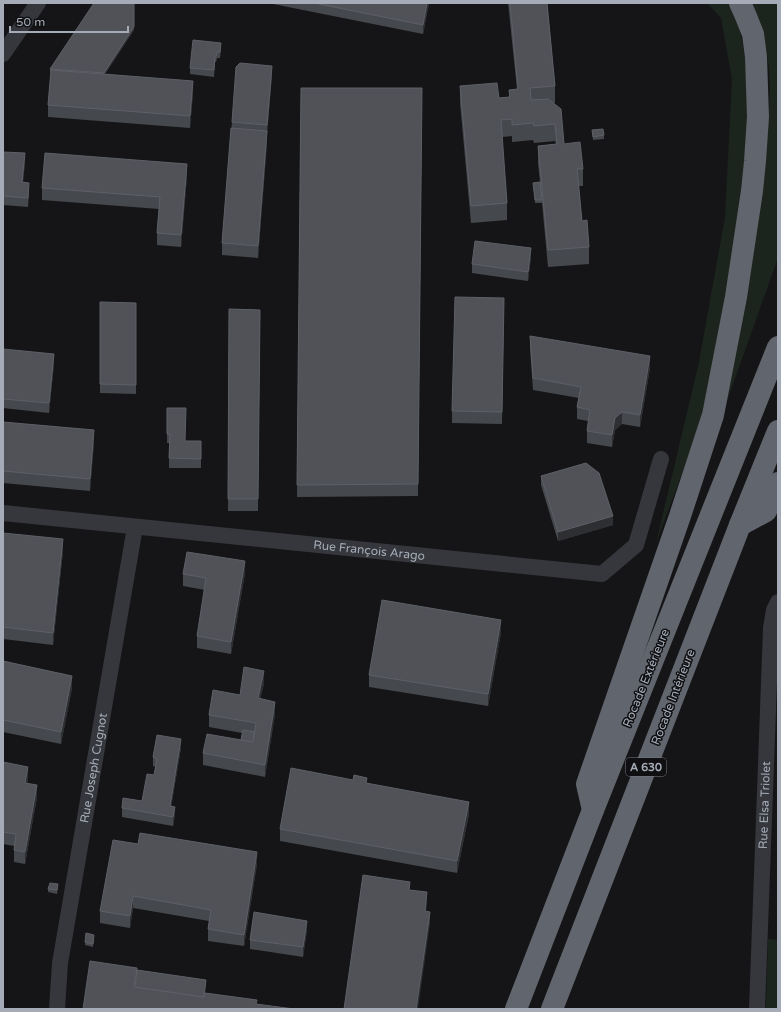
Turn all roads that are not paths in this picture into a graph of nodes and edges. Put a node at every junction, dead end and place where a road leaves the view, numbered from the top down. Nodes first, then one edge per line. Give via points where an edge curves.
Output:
1 (38, 3) edge
2 (740, 3) edge
3 (3, 54) edge
4 (778, 347) edge
5 (778, 431) edge
6 (661, 460) dead end
7 (778, 482) edge
8 (3, 513) edge
9 (740, 525) junction
10 (135, 527) junction
11 (778, 602) edge
12 (593, 810) junction
13 (56, 1009) edge
14 (516, 1009) edge
15 (552, 1009) edge
16 (757, 1009) edge

1 - 3 street
2 - 12 highway via 753,34 758,117 752,191 736,297 713,415 586,784
4 - 12 highway, Rocade Extérieure / A 630
5 - 9 highway, Rocade Intérieure / A 630
6 - 10 street, Rue François Arago via 636,545 602,574
7 - 9 highway via 766,511
8 - 10 street, Rue François Arago
9 - 15 highway, Rocade Intérieure / A 630
10 - 13 street, Rue Joseph Cugnot via 60,963
11 - 16 street, Rue Elsa Triolet via 771,628
12 - 14 highway, Rocade Extérieure / A 630

